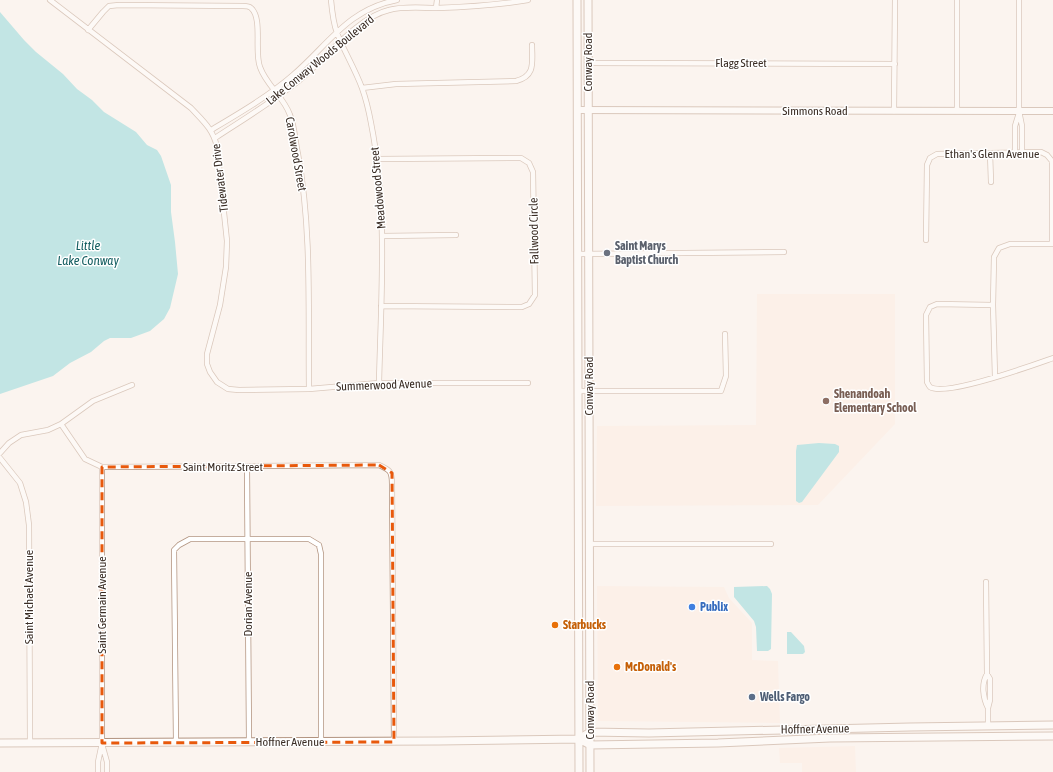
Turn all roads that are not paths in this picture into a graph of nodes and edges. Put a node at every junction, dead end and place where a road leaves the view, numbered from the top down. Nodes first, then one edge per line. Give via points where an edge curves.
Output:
1 (50, 0) edge
2 (331, 0) edge
3 (397, 0) edge
4 (437, 0) edge
5 (528, 0) edge
6 (577, 0) edge
7 (588, 0) edge
8 (895, 0) edge
9 (957, 0) edge
10 (1019, 0) edge
11 (436, 8) junction
12 (88, 30) junction
13 (337, 32) junction
14 (341, 41) junction
15 (532, 45) dead end
16 (588, 63) junction
17 (895, 64) junction
18 (362, 88) junction
19 (275, 89) junction
20 (280, 95) junction
21 (578, 110) junction
22 (588, 110) junction
23 (894, 111) junction
24 (957, 111) junction
25 (1019, 111) junction
26 (1053, 111) edge
27 (211, 130) junction
28 (215, 138) junction
29 (990, 153) junction
30 (1015, 153) junction
31 (1022, 153) junction
32 (377, 159) junction
33 (991, 182) dead end
34 (456, 235) dead end
35 (382, 236) junction
36 (926, 240) dead end
37 (1052, 244) edge
38 (784, 252) dead end
39 (578, 254) junction
40 (588, 254) junction
41 (993, 305) junction
42 (381, 306) junction
43 (726, 334) dead end
44 (1053, 358) edge
45 (995, 378) junction
46 (528, 382) dead end
47 (379, 383) junction
48 (132, 385) dead end
49 (309, 389) junction
50 (239, 390) joint
51 (578, 391) junction
52 (589, 391) junction
53 (61, 424) junction
54 (0, 453) edge
55 (0, 458) edge
56 (102, 467) junction
57 (247, 467) junction
58 (578, 485) junction
59 (589, 487) junction
60 (578, 496) junction
61 (247, 539) junction
62 (579, 543) junction
63 (589, 544) junction
64 (771, 544) dead end
65 (986, 582) dead end
66 (579, 592) junction
67 (590, 594) junction
68 (590, 634) junction
69 (1053, 725) edge
70 (988, 726) junction
71 (892, 727) junction
72 (828, 729) junction
73 (1053, 729) edge
74 (590, 732) junction
75 (1028, 736) junction
76 (1053, 736) edge
77 (830, 738) junction
78 (579, 739) junction
79 (798, 739) junction
80 (176, 742) junction
81 (249, 742) junction
82 (321, 742) junction
83 (394, 742) junction
84 (0, 743) edge
85 (30, 743) junction
86 (102, 743) junction
87 (590, 745) junction
88 (98, 772) edge
89 (107, 772) edge
90 (579, 772) edge
91 (590, 772) edge

1 - 12 street, Tidewater Drive
2 - 13 street, Meadowood Street
3 - 13 street, Lake Conway Woods Boulevard via 368,8
4 - 11 street
5 - 11 street, Lake Conway Woods Boulevard
6 - 21 main road, Conway Road
7 - 16 main road, Conway Road
8 - 17 street
9 - 24 street
10 - 25 street
11 - 14 street, Lake Conway Woods Boulevard via 388,10 371,17
12 - 19 street, Carolwood Street via 109,6 250,7 257,19 259,66
12 - 27 street, Tidewater Drive via 191,108
13 - 14 street, Meadowood Street
13 - 19 street, Lake Conway Woods Boulevard
14 - 18 street, Meadowood Street
14 - 20 street, Lake Conway Woods Boulevard
15 - 18 street via 532,68 523,79 516,81 396,84
16 - 17 street, Flagg Street
16 - 22 main road, Conway Road
17 - 23 street
18 - 32 street, Meadowood Street
19 - 20 street, Carolwood Street
19 - 27 street, Lake Conway Woods Boulevard
20 - 28 street, Lake Conway Woods Boulevard
20 - 49 street, Carolwood Street via 290,115 303,181 307,236
21 - 22 street, Simmons Road
21 - 39 main road, Conway Road
22 - 23 street, Simmons Road
22 - 40 main road, Conway Road
23 - 24 street, Simmons Road
24 - 25 street, Simmons Road
25 - 26 street, Simmons Road
25 - 30 street via 1015,126
25 - 31 street
27 - 28 street, Tidewater Drive
28 - 50 street, Tidewater Drive via 227,241 220,305 207,354 207,364 217,382 228,389
29 - 30 street, Ethan's Glenn Avenue
29 - 33 street
29 - 36 street, Ethan's Glenn Avenue via 937,154 930,158 927,165
30 - 31 street, Ethan's Glenn Avenue
31 - 37 street, Ethan's Glenn Avenue via 1041,152 1052,161
32 - 35 street, Meadowood Street
32 - 42 street, Fallwood Circle via 521,158 529,164 533,172 535,295 529,304 522,307
34 - 35 street
35 - 42 street, Meadowood Street
37 - 41 street via 1010,244 999,248 994,257
38 - 40 street
39 - 40 street
39 - 51 main road, Conway Road
40 - 52 main road, Conway Road
41 - 45 street
41 - 45 street via 937,304 930,307 926,315 927,382 931,387 951,389
42 - 47 street, Meadowood Street
43 - 52 street via 726,376 721,391
44 - 45 street
46 - 47 street, Summerwood Avenue
47 - 49 street, Summerwood Avenue
48 - 53 street via 93,401
49 - 50 street, Summerwood Avenue
51 - 52 street
51 - 58 main road, Conway Road
52 - 59 main road, Conway Road
53 - 54 street via 48,430 21,435
53 - 56 street, Saint Moritz Street via 85,459
55 - 85 street, Saint Michael Avenue via 20,483 29,525
56 - 57 street, Saint Moritz Street
56 - 86 street, Saint Germain Avenue
57 - 61 street, Dorian Avenue
57 - 83 street, Saint Moritz Street via 378,465 392,473
58 - 59 street
58 - 60 main road, Conway Road
59 - 60 street
59 - 63 main road, Conway Road
60 - 62 main road, Conway Road
61 - 80 street via 190,539 174,550
61 - 81 street, Dorian Avenue
61 - 82 street via 309,539 319,546
62 - 66 main road, Conway Road
62 - 67 main road via 583,558 583,586
63 - 64 street
63 - 67 main road, Conway Road
65 - 70 street via 990,679
66 - 68 main road via 585,602 585,621
66 - 78 main road, Conway Road
67 - 68 main road, Conway Road
68 - 74 main road, Conway Road
69 - 70 main road, Hoffner Avenue
70 - 71 main road, Hoffner Avenue
71 - 72 main road, Hoffner Avenue
71 - 77 main road via 882,731 837,732
72 - 74 main road, Hoffner Avenue
72 - 79 main road via 818,736
73 - 75 main road via 1033,730
74 - 78 main road
74 - 87 main road, Conway Road
75 - 76 main road, Hoffner Avenue
75 - 77 main road, Hoffner Avenue
77 - 79 main road, Hoffner Avenue
78 - 83 main road, Hoffner Avenue
78 - 87 main road, Hoffner Avenue
78 - 90 main road, Conway Road
79 - 87 main road, Hoffner Avenue
80 - 81 main road, Hoffner Avenue
80 - 86 main road, Hoffner Avenue
81 - 82 main road, Hoffner Avenue
82 - 83 main road, Hoffner Avenue
84 - 85 main road, Hoffner Avenue
85 - 86 main road, Hoffner Avenue
86 - 88 street
86 - 89 street
87 - 91 main road, Conway Road

